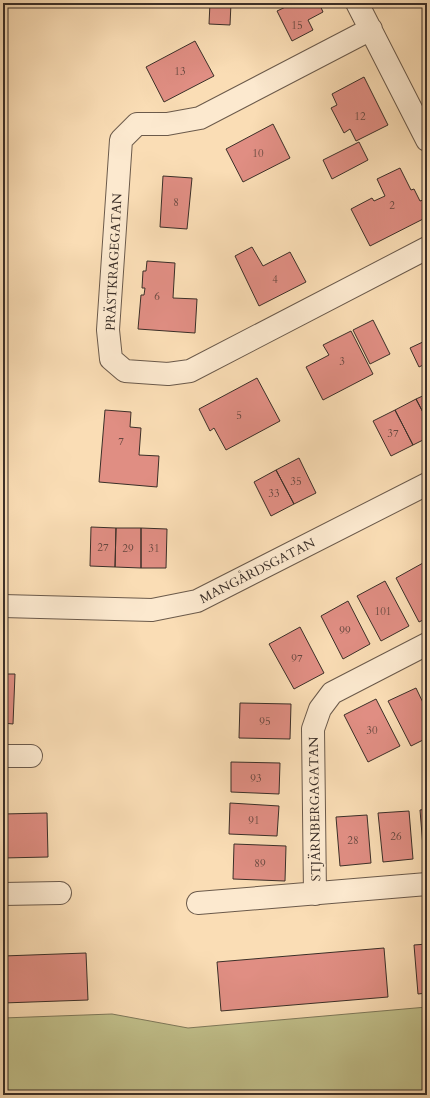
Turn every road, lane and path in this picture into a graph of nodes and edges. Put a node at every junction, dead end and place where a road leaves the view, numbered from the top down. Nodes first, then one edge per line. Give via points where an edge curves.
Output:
1 (358, 3) edge
2 (371, 29) junction
3 (427, 140) edge
4 (427, 248) edge
5 (427, 484) edge
6 (3, 606) edge
7 (427, 644) edge
8 (3, 756) edge
9 (31, 756) dead end
10 (427, 884) edge
11 (60, 893) dead end
12 (3, 894) edge
13 (315, 894) junction
14 (198, 903) dead end

1 - 2 street
2 - 3 street
2 - 4 street, PRÄSTKRAGEGATAN via 200,118 167,124 137,124 121,140 108,330 111,359 124,371 168,374 190,371
5 - 6 street, MANGÅRDSGATAN via 197,601 152,610
7 - 13 street, STJÄRNBERGAGATAN via 332,693 320,708 313,729
8 - 9 street
10 - 13 street, STJÄRNBERGAGATAN
11 - 12 street
13 - 14 street, STJÄRNBERGAGATAN

